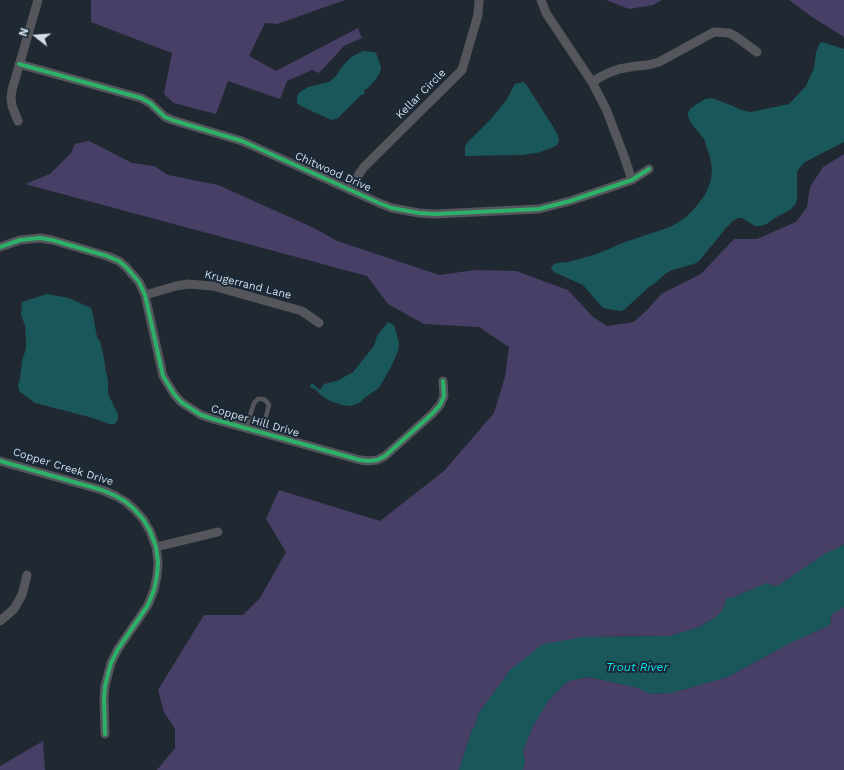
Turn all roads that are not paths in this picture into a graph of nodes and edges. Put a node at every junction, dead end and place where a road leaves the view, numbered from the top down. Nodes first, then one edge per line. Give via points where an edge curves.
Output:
1 (38, 0) edge
2 (478, 0) edge
3 (541, 0) edge
4 (757, 52) dead end
5 (20, 64) junction
6 (592, 82) junction
7 (18, 121) dead end
8 (649, 169) dead end
9 (632, 180) junction
10 (350, 190) junction
11 (0, 247) edge
12 (145, 295) junction
13 (319, 323) dead end
14 (443, 380) dead end
15 (246, 428) junction
16 (262, 432) junction
17 (0, 461) edge
18 (218, 532) dead end
19 (156, 547) junction
20 (27, 575) dead end
21 (0, 621) edge
22 (105, 734) dead end

1 - 5 street
2 - 10 street, Kellar Circle via 478,15 462,70 364,167
3 - 6 street via 546,13
4 - 6 street via 729,33 714,32 659,62 619,69
5 - 7 street via 11,98
5 - 10 street, Chitwood Drive via 141,98 165,117 242,141
6 - 9 street via 615,129
8 - 9 street, Chitwood Drive
9 - 10 street, Chitwood Drive via 539,209 435,214 392,208
11 - 12 street, Copper Hill Drive via 20,240 40,238 108,256 119,261 133,273
12 - 13 street, Krugerrand Lane via 188,284 213,286 302,311
12 - 15 street, Copper Hill Drive via 163,376 174,394 201,415
14 - 16 street, Copper Hill Drive via 444,396 440,405 385,456 377,460 360,460
15 - 16 street, Copper Hill Drive
15 - 16 lane via 254,403 262,399 269,405
17 - 19 street, Copper Creek Drive via 116,496 143,519
18 - 19 street
19 - 22 street, Copper Creek Drive via 158,562 154,590 148,605 118,649 108,675 104,698
20 - 21 street via 22,595 14,609

